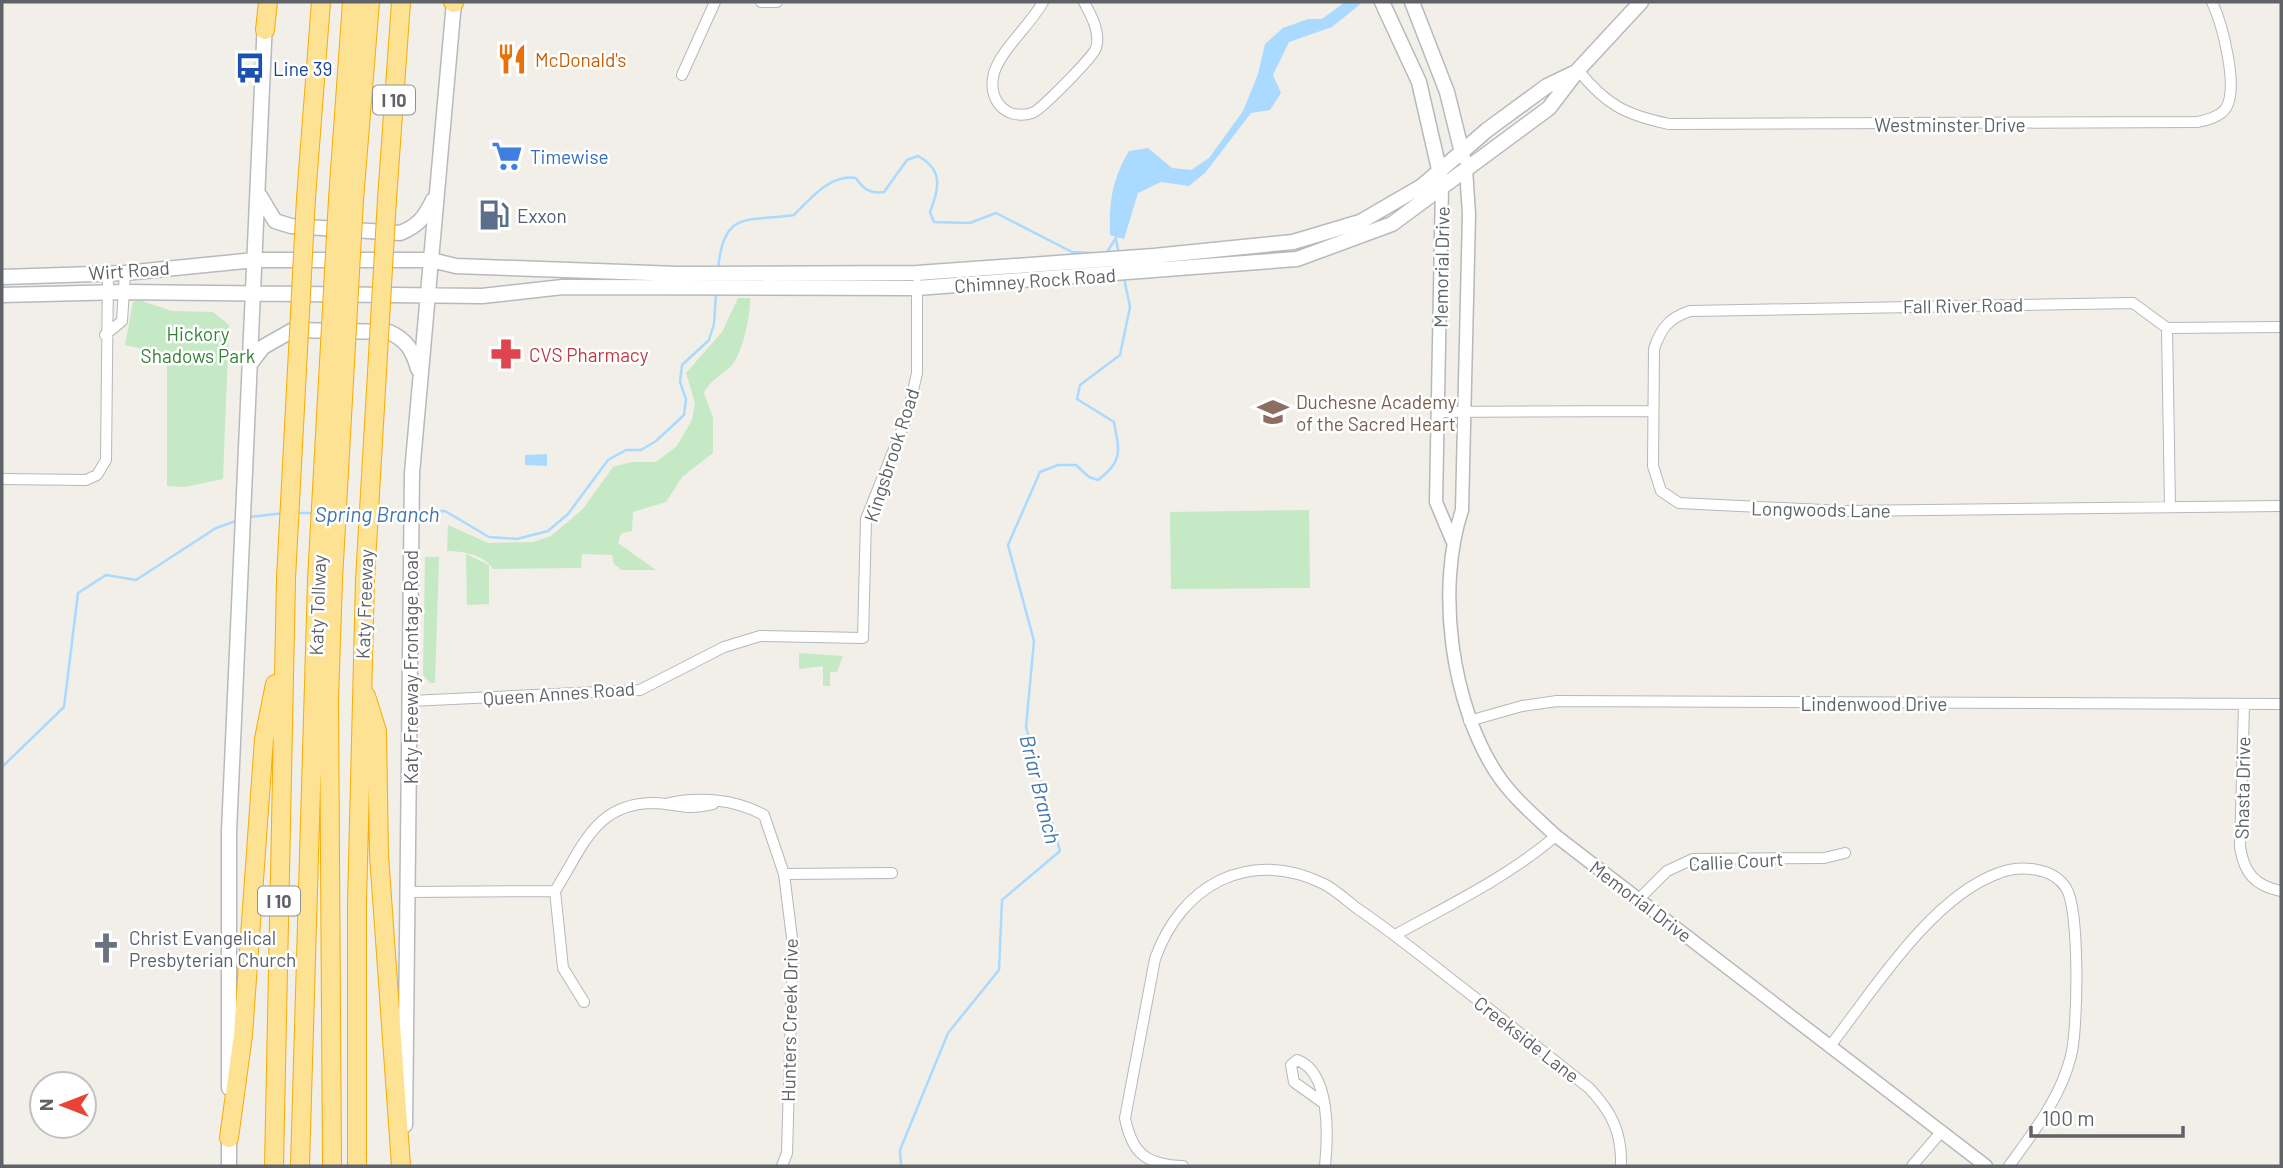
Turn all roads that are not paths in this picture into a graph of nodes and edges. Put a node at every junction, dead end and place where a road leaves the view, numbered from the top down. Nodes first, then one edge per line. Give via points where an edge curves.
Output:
1 (267, 2) edge
2 (321, 2) edge
3 (352, 2) edge
4 (370, 2) edge
5 (401, 2) edge
6 (454, 2) edge
7 (715, 2) edge
8 (761, 2) edge
9 (777, 2) edge
10 (1043, 2) edge
11 (1084, 2) edge
12 (1382, 2) edge
13 (1412, 2) edge
14 (1641, 2) edge
15 (2215, 2) edge
16 (265, 30) joint
17 (1578, 70) junction
18 (682, 75) dead end
19 (1461, 152) junction
20 (1466, 169) junction
21 (1441, 170) junction
22 (1442, 186) junction
23 (258, 192) junction
24 (437, 193) junction
25 (346, 200) junction
26 (1244, 248) junction
27 (255, 260) junction
28 (431, 260) junction
29 (1155, 264) junction
30 (1245, 265) junction
31 (588, 271) junction
32 (108, 273) junction
33 (125, 273) junction
34 (917, 273) junction
35 (1025, 273) junction
36 (2, 277) edge
37 (917, 288) junction
38 (588, 289) junction
39 (108, 292) junction
40 (124, 292) junction
41 (429, 294) junction
42 (2, 295) edge
43 (254, 295) junction
44 (2281, 327) edge
45 (2167, 328) junction
46 (105, 335) junction
47 (250, 364) junction
48 (421, 377) junction
49 (1464, 410) junction
50 (1653, 411) junction
51 (1438, 412) junction
52 (2, 479) edge
53 (2281, 506) edge
54 (2170, 507) junction
55 (1452, 540) junction
56 (325, 580) junction
57 (284, 636) junction
58 (863, 638) joint
59 (361, 681) junction
60 (411, 701) junction
61 (2281, 704) edge
62 (2244, 705) junction
63 (1469, 721) junction
64 (1556, 836) junction
65 (1845, 853) dead end
66 (892, 873) dead end
67 (784, 874) junction
68 (555, 891) junction
69 (2281, 891) edge
70 (409, 892) junction
71 (1639, 899) junction
72 (1395, 935) junction
73 (584, 1002) dead end
74 (1830, 1046) junction
75 (1322, 1102) dead end
76 (1941, 1132) junction
77 (229, 1138) junction
78 (229, 1166) edge
79 (274, 1166) edge
80 (300, 1166) edge
81 (332, 1166) edge
82 (357, 1166) edge
83 (403, 1166) edge
84 (782, 1166) edge
85 (1183, 1166) edge
86 (1325, 1166) edge
87 (1621, 1166) edge
88 (1912, 1166) edge
89 (1986, 1166) edge
90 (2009, 1166) edge

1 - 16 highway
2 - 57 highway, I 10, bridge via 306,198
3 - 25 highway, Katy Tollway
4 - 25 highway, Katy Tollway
5 - 59 highway, Katy Freeway / I 10, bridge
6 - 24 main road, Katy Freeway Frontage Road
7 - 18 street
8 - 9 street
10 - 11 street via 994,71 992,91 999,107 1015,115 1035,113 1096,50 1097,36
12 - 21 main road, Memorial Drive via 1419,82
13 - 19 main road, Memorial Drive via 1447,92
14 - 17 main road, Chimney Rock Road
15 - 17 street, Westminster Drive via 2232,80 2230,97 2225,110 2197,122 1670,124 1619,109 1596,94
16 - 23 main road
17 - 19 main road, Chimney Rock Road via 1547,86
17 - 20 main road, Chimney Rock Road via 1549,108
19 - 20 main road, Memorial Drive
19 - 21 main road, Chimney Rock Road
20 - 22 main road, Chimney Rock Road
20 - 49 street, Memorial Drive
21 - 22 main road, Memorial Drive
21 - 26 main road, Chimney Rock Road via 1360,222 1320,236
22 - 30 main road, Chimney Rock Road via 1392,224 1343,244 1297,259
22 - 51 street, Memorial Drive
23 - 24 main road via 275,221 291,226 400,233 414,228
23 - 27 main road
24 - 28 main road, Katy Freeway Frontage Road
25 - 56 highway, Katy Tollway, bridge
26 - 29 main road, Chimney Rock Road
26 - 30 main road
27 - 28 main road, Wirt Road
27 - 33 main road, Wirt Road
27 - 43 main road
28 - 31 main road, Chimney Rock Road via 456,266
28 - 41 main road, Katy Freeway Frontage Road
29 - 30 main road, Chimney Rock Road
29 - 35 main road, Chimney Rock Road
31 - 34 main road, Chimney Rock Road
31 - 38 main road
32 - 33 main road, Wirt Road
32 - 36 main road, Wirt Road
32 - 39 street
33 - 40 street
34 - 35 main road, Chimney Rock Road
34 - 37 street, Kingsbrook Road
35 - 37 main road, Chimney Rock Road
37 - 38 main road, Chimney Rock Road
37 - 58 street, Kingsbrook Road via 917,373 907,417 866,519
38 - 41 main road, Chimney Rock Road via 523,289 482,296
39 - 40 main road, Wirt Road
39 - 42 main road, Wirt Road
39 - 46 street
40 - 43 main road, Wirt Road
40 - 46 street via 122,321
41 - 43 main road, Wirt Road
41 - 48 main road, Katy Freeway Frontage Road
43 - 47 main road
44 - 45 street
45 - 50 street, Fall River Road via 2133,303 1690,311 1677,315 1659,334 1654,349
45 - 54 street
46 - 52 street via 103,469 86,480
47 - 48 main road via 268,343 293,330 389,332 403,338
47 - 77 main road via 229,832
48 - 60 main road, Katy Freeway Frontage Road via 412,473
49 - 50 street
49 - 51 street
49 - 55 street, Memorial Drive via 1462,510
50 - 54 street, Longwoods Lane via 1653,466 1661,491 1679,503 1842,511
51 - 55 street, Memorial Drive via 1436,502
53 - 54 street, Longwoods Lane
55 - 63 street, Memorial Drive via 1456,670
56 - 80 highway, Katy Tollway
56 - 81 highway, Katy Tollway
57 - 77 highway via 264,739 243,1035
57 - 79 highway, I 10
58 - 60 street, Queen Annes Road via 760,636 724,647 640,690
59 - 82 highway, Katy Freeway / I 10
59 - 83 highway via 377,731 379,855
60 - 70 main road, Katy Freeway Frontage Road
61 - 62 street, Lindenwood Drive
62 - 63 street, Lindenwood Drive via 1557,701
62 - 69 street, Shasta Drive via 2243,865 2263,887
63 - 64 street, Memorial Drive via 1508,789
64 - 71 street, Memorial Drive
64 - 72 street via 1468,898
65 - 71 street, Callie Court via 1824,858 1693,859 1667,871
66 - 67 street
67 - 68 street, Hunters Creek Drive via 764,815 746,806 691,798 613,810 597,824
67 - 84 street, Hunters Creek Drive via 793,946 787,1153
68 - 70 street
68 - 73 street via 563,968
70 - 83 main road, Katy Freeway Frontage Road
71 - 74 street, Memorial Drive
72 - 85 street, Creekside Lane via 1325,885 1264,870 1212,884 1178,912 1155,959 1125,1118 1133,1143 1150,1161
72 - 87 street, Creekside Lane via 1589,1088 1615,1120 1622,1144
74 - 76 street, Memorial Drive
74 - 90 street via 1904,949 1963,893 1998,873 2021,868 2051,873 2067,888 2074,920 2071,1055 2056,1099
75 - 86 street via 1327,1119
76 - 88 street
76 - 89 street, Memorial Drive
77 - 78 main road

